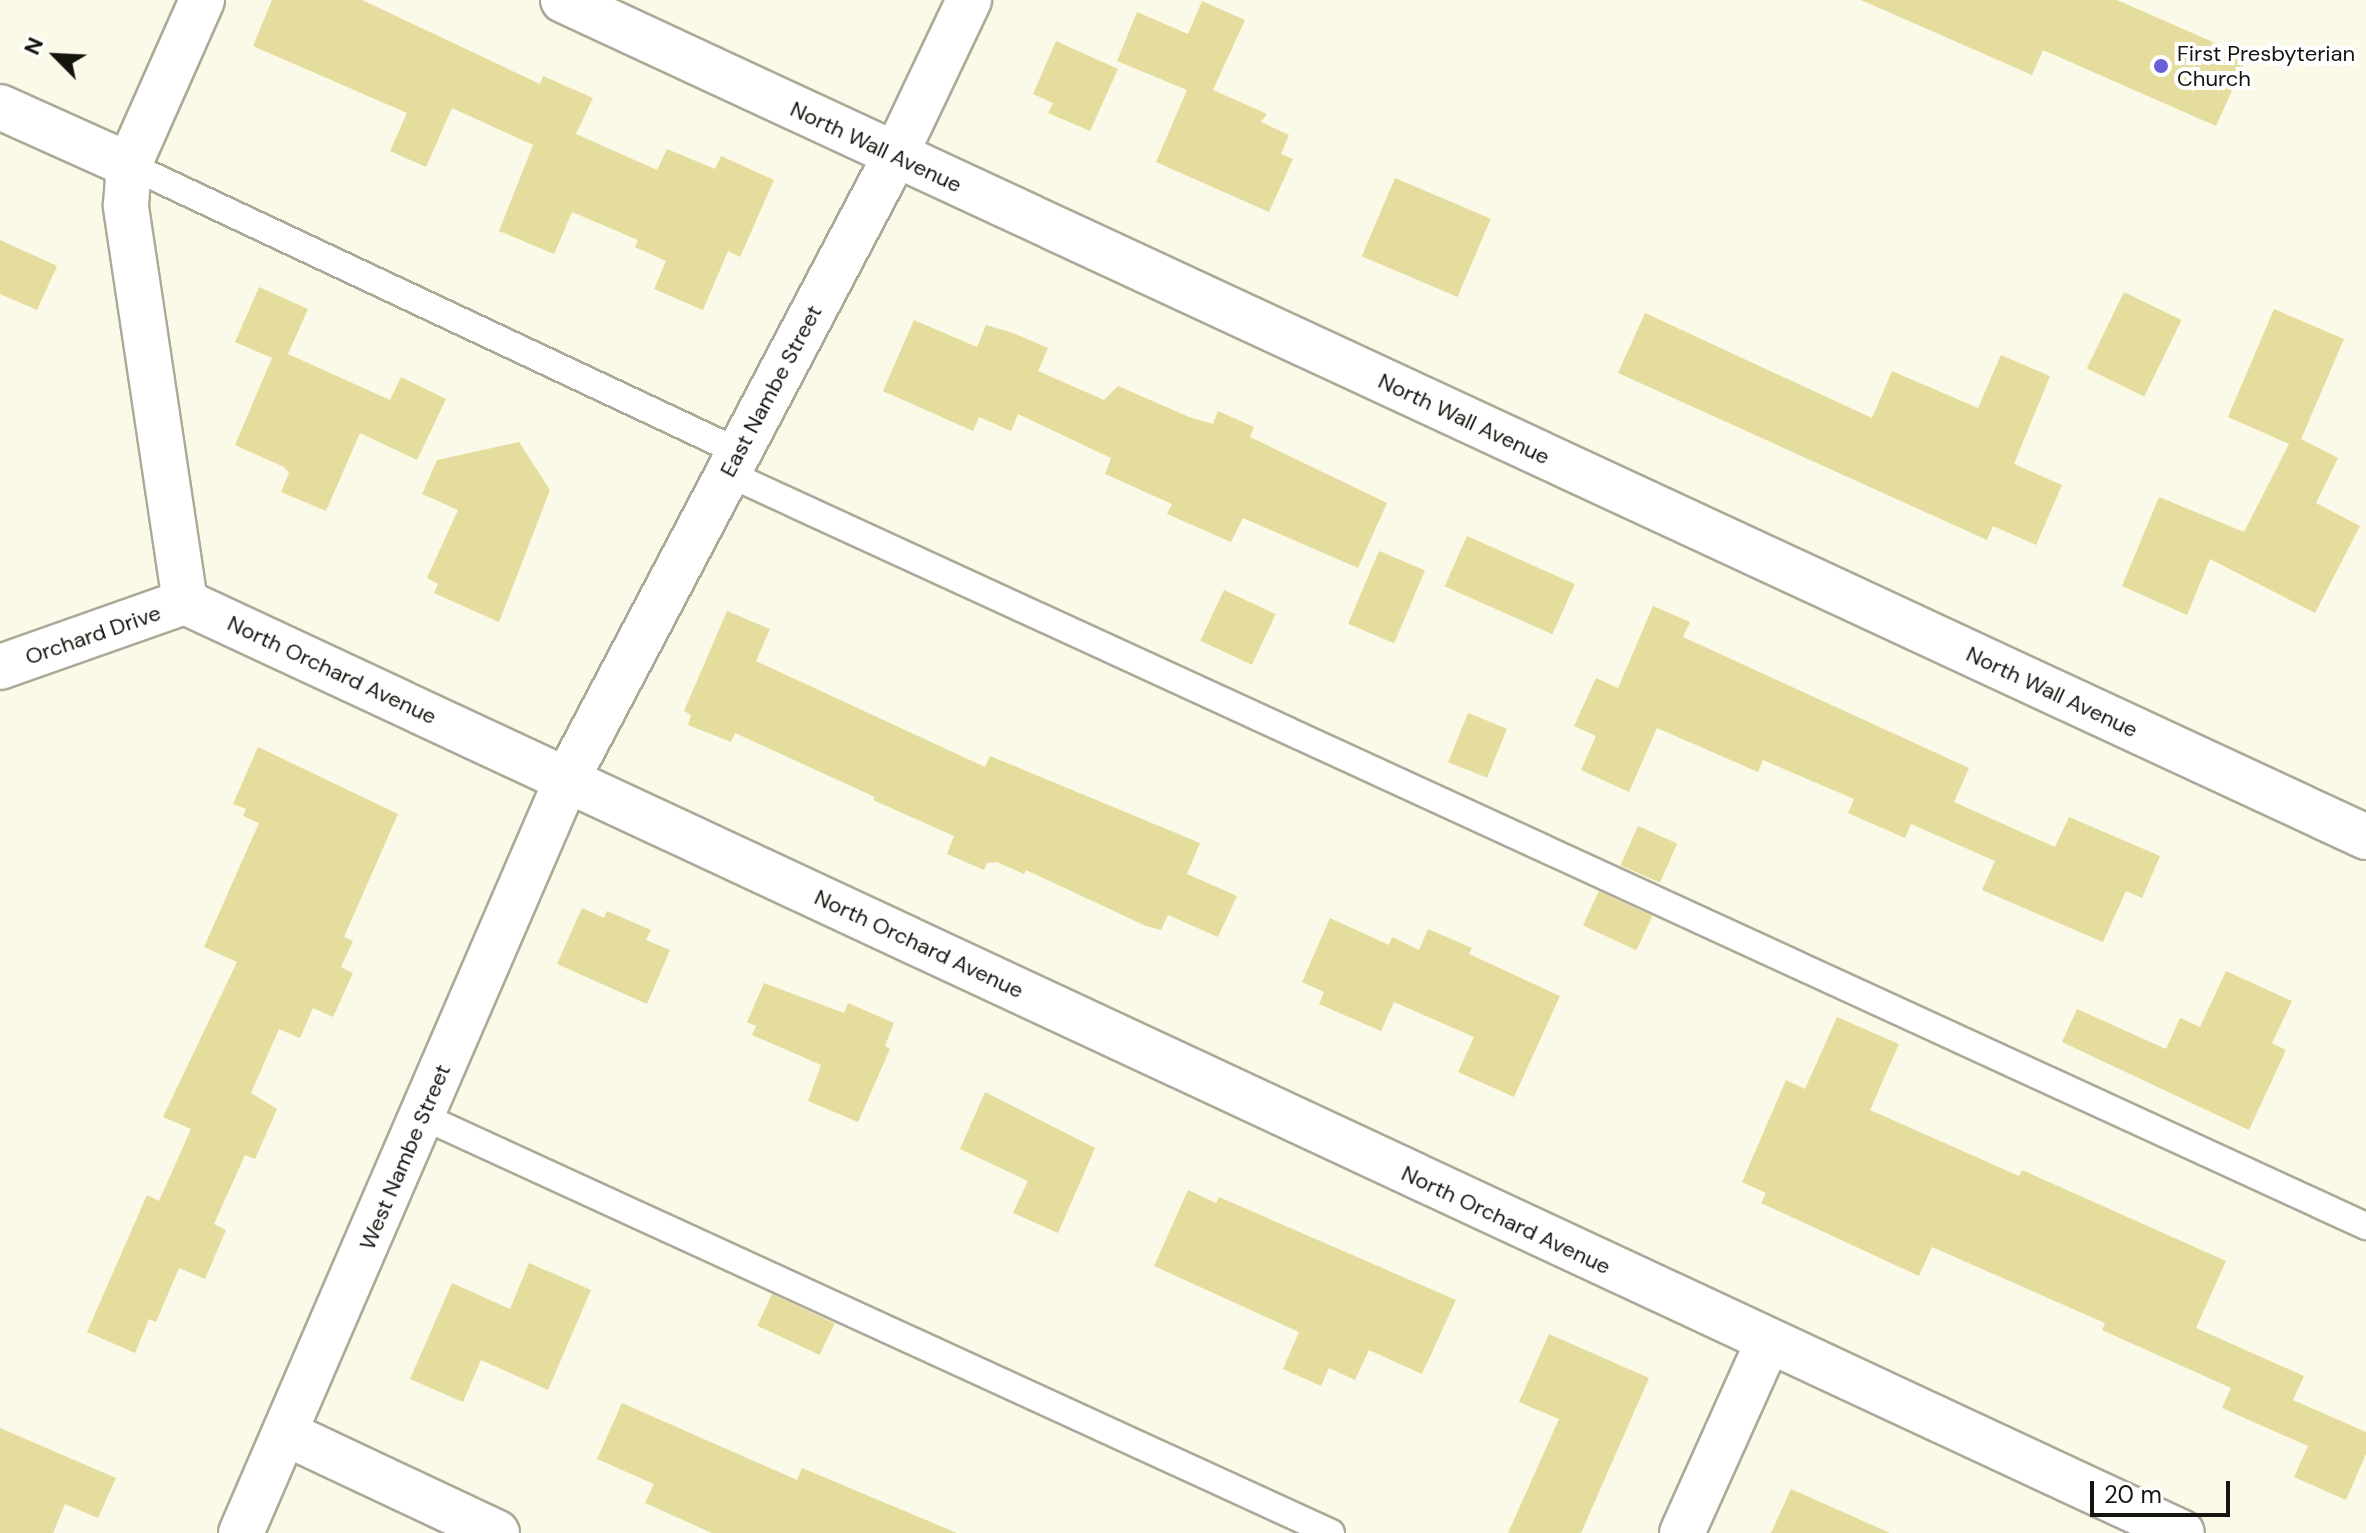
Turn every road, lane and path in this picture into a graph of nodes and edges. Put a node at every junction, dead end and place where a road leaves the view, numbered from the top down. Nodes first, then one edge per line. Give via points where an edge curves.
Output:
1 (202, 0) edge
2 (563, 0) edge
3 (969, 0) edge
4 (0, 107) edge
5 (895, 156) junction
6 (129, 165) junction
7 (733, 462) junction
8 (185, 602) junction
9 (0, 667) edge
10 (567, 779) junction
11 (2366, 837) edge
12 (422, 1116) junction
13 (2366, 1226) edge
14 (1768, 1342) junction
15 (287, 1434) junction
16 (241, 1533) edge
17 (497, 1533) edge
18 (1331, 1533) edge
19 (1682, 1533) edge
20 (2182, 1533) edge

1 - 6 street
2 - 5 street, North Wall Avenue
3 - 5 street, East Nambe Street
4 - 6 street
5 - 7 street, East Nambe Street
5 - 11 street, North Wall Avenue
6 - 7 lane
6 - 8 street via 126,205
7 - 10 street, East Nambe Street
7 - 13 lane
8 - 9 street, Orchard Drive
8 - 10 street, North Orchard Avenue
10 - 12 street, West Nambe Street
10 - 14 street, North Orchard Avenue
12 - 15 street, West Nambe Street
12 - 18 lane
14 - 19 street
14 - 20 street, North Orchard Avenue
15 - 16 street, West Nambe Street
15 - 17 street

